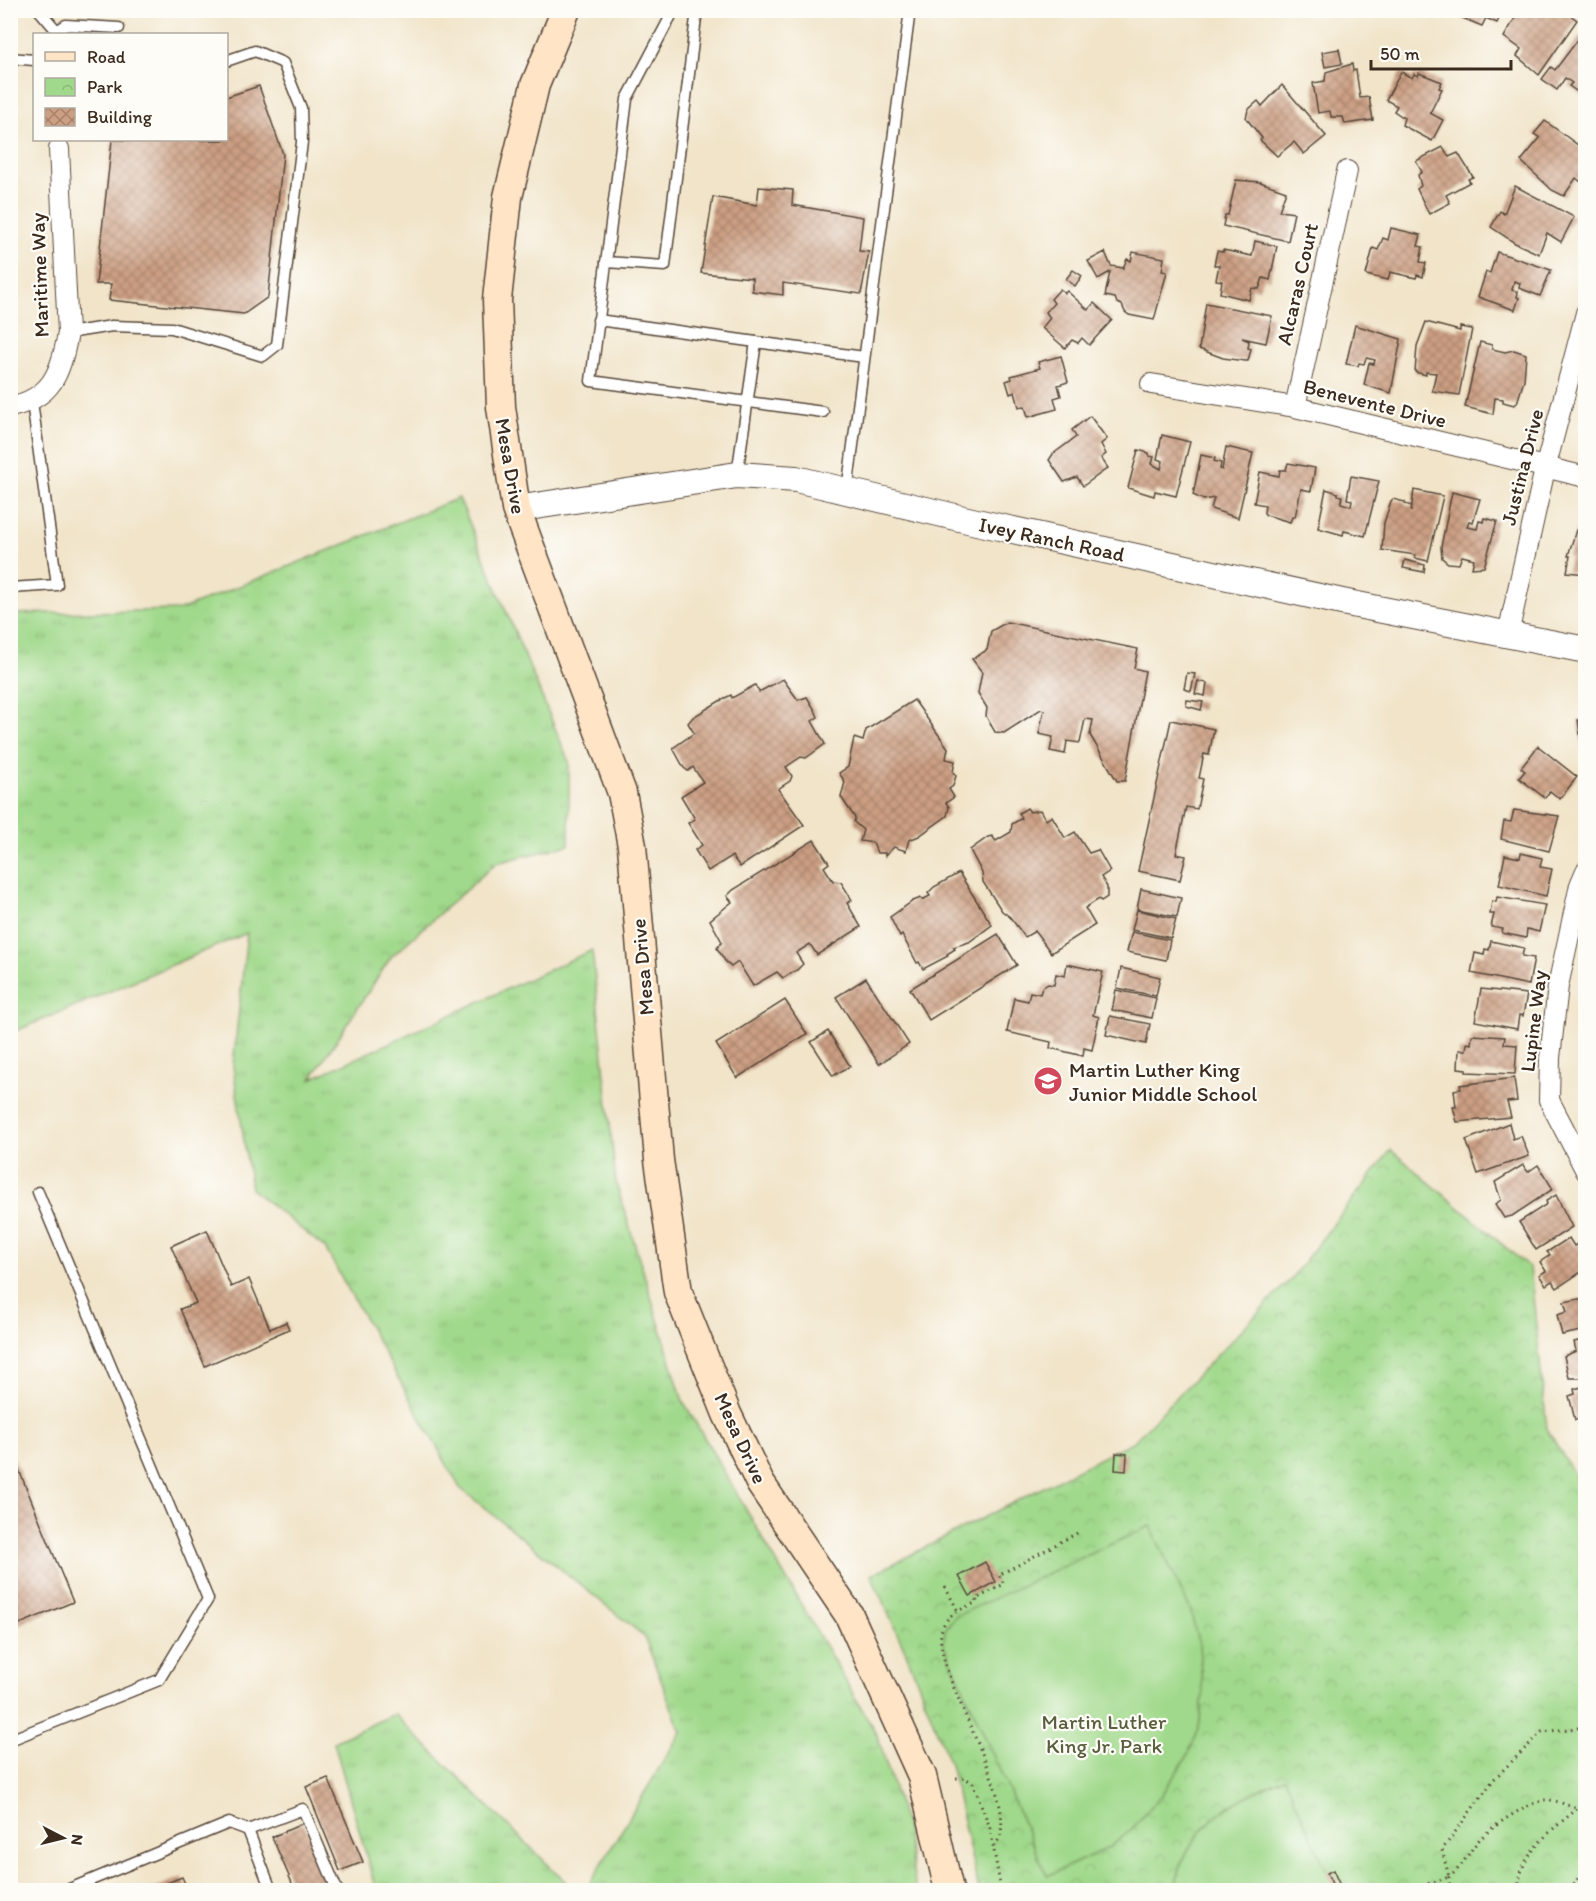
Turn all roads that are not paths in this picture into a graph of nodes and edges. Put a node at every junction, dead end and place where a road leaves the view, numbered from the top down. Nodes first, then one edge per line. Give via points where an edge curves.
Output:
1 (39, 10) edge
2 (566, 10) edge
3 (674, 10) edge
4 (697, 10) edge
5 (910, 10) edge
6 (118, 28) dead end
7 (56, 33) edge
8 (10, 58) edge
9 (33, 60) edge
10 (228, 61) edge
11 (59, 144) edge
12 (1347, 171) dead end
13 (606, 262) junction
14 (1586, 313) edge
15 (598, 320) junction
16 (68, 333) junction
17 (756, 342) junction
18 (864, 357) junction
19 (1151, 384) dead end
20 (32, 402) junction
21 (747, 402) junction
22 (10, 407) edge
23 (1295, 407) junction
24 (823, 412) dead end
25 (1545, 469) junction
26 (736, 475) junction
27 (1586, 477) edge
28 (847, 491) junction
29 (516, 509) junction
30 (10, 588) edge
31 (1508, 634) junction
32 (1586, 650) edge
33 (1586, 871) edge
34 (1586, 1171) edge
35 (38, 1192) dead end
36 (10, 1740) edge
37 (248, 1830) junction
38 (67, 1890) edge
39 (271, 1890) edge
40 (337, 1890) edge
41 (949, 1890) edge

1 - 7 lane
2 - 29 main road, Mesa Drive via 535,85 508,197 497,300 501,406
3 - 13 lane via 627,99
4 - 13 lane via 665,266
5 - 18 lane
6 - 7 lane via 66,25
8 - 9 lane
10 - 16 lane via 255,51 283,63 301,108 302,142 277,345 263,356 172,328 112,326
11 - 16 street, Maritime Way
12 - 23 street, Alcaras Court
13 - 15 lane
14 - 25 street, Justina Drive
15 - 17 lane
15 - 21 lane via 591,381
16 - 20 street, Maritime Way via 53,383
17 - 18 lane
17 - 21 lane
18 - 28 lane
19 - 23 street, Benevente Drive
20 - 22 street
20 - 30 lane via 57,585
21 - 24 lane
21 - 26 lane
23 - 25 street, Benevente Drive
25 - 27 street, Benevente Drive
25 - 31 street, Justina Drive
26 - 28 street, Ivey Ranch Road via 796,479
26 - 29 street, Ivey Ranch Road
28 - 31 street, Ivey Ranch Road via 1319,597
29 - 41 main road, Mesa Drive via 622,793 632,846 659,1160 678,1292 727,1414 760,1483 849,1615 922,1776
31 - 32 street, Ivey Ranch Road
33 - 34 street, Lupine Way via 1558,986 1549,1100
35 - 36 lane via 208,1599 159,1680
37 - 38 lane via 229,1823
37 - 39 lane
37 - 40 lane via 303,1809

